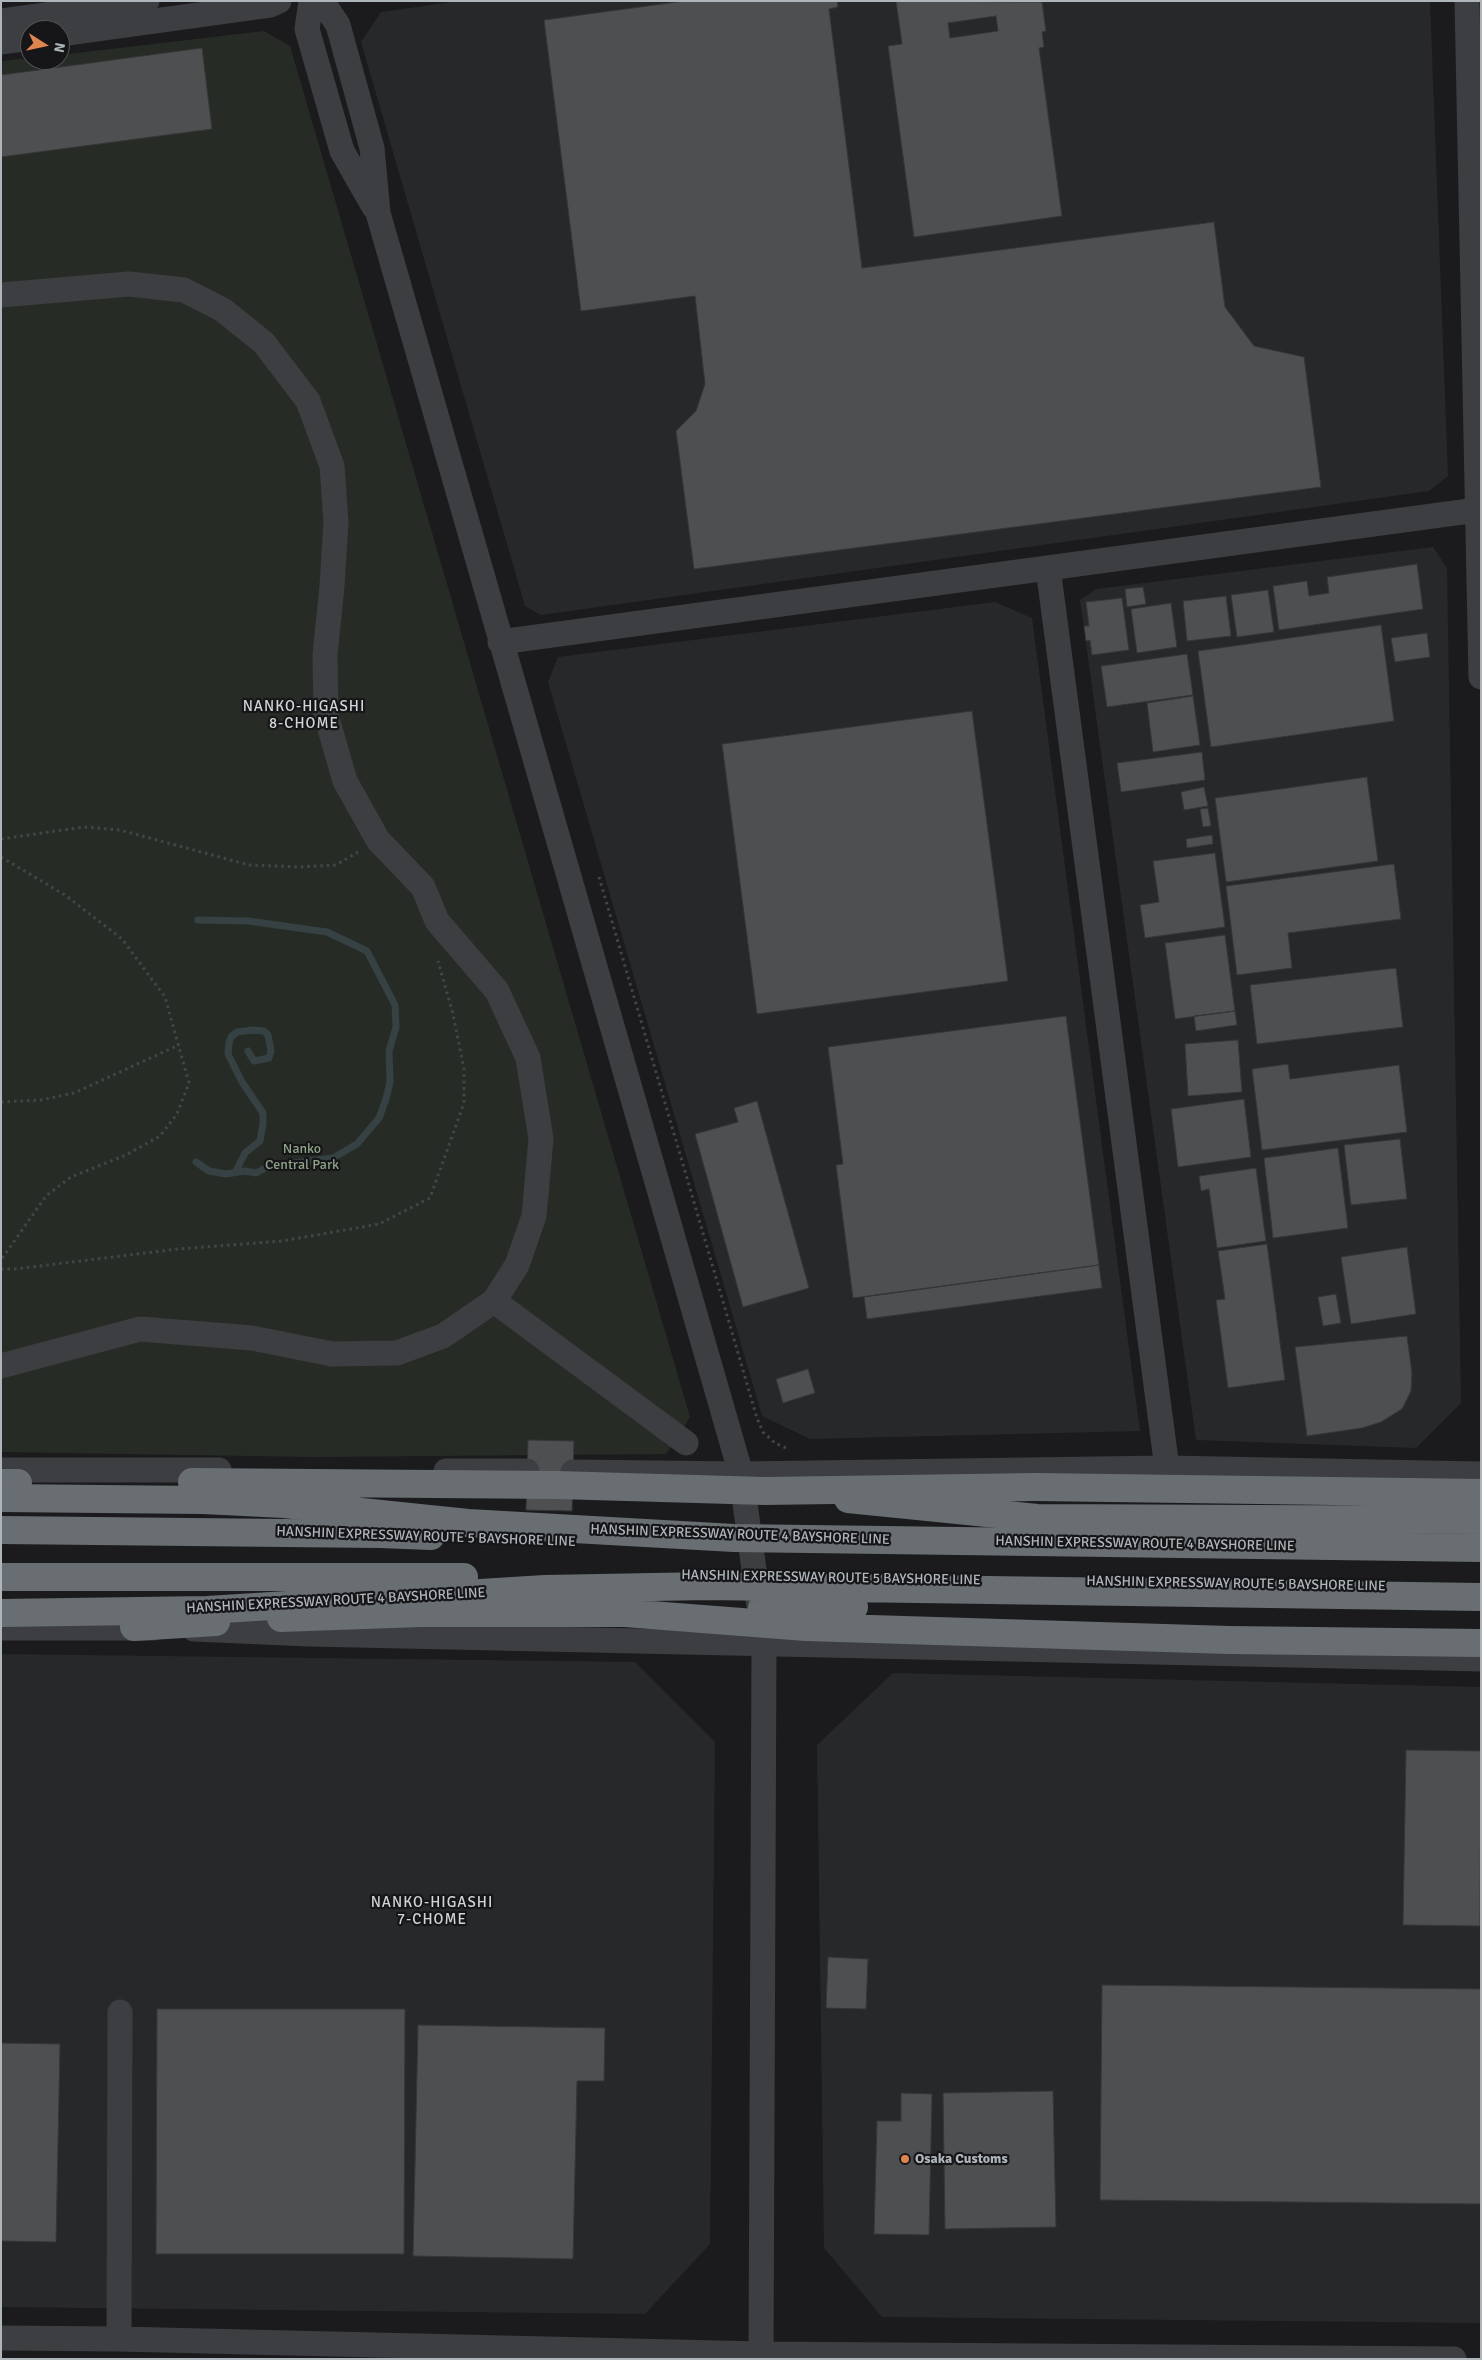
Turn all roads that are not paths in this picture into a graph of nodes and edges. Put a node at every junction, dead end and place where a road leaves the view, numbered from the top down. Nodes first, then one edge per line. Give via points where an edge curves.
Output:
1 (147, 1) edge
2 (279, 1) edge
3 (311, 1) edge
4 (322, 1) edge
5 (1467, 1) edge
6 (55, 16) edge
7 (1, 21) edge
8 (20, 39) edge
9 (1, 42) edge
10 (378, 213) junction
11 (1, 295) edge
12 (1477, 510) junction
13 (1048, 568) junction
14 (500, 642) junction
15 (1481, 677) edge
16 (494, 1301) junction
17 (1, 1366) edge
18 (686, 1443) dead end
19 (1167, 1468) junction
20 (527, 1471) dead end
21 (573, 1472) dead end
22 (741, 1474) junction
23 (1481, 1474) edge
24 (5, 1483) edge
25 (765, 1491) junction
26 (1481, 1493) edge
27 (1481, 1520) edge
28 (1, 1530) edge
29 (1481, 1548) edge
30 (1481, 1558) edge
31 (1, 1577) edge
32 (1481, 1588) edge
33 (1481, 1597) edge
34 (1481, 1612) edge
35 (1, 1613) edge
36 (625, 1613) junction
37 (134, 1627) junction
38 (1, 1628) edge
39 (764, 1643) junction
40 (1481, 1644) edge
41 (1481, 1659) edge
42 (120, 2012) dead end
43 (1, 2338) edge
44 (119, 2339) junction
45 (761, 2356) edge
46 (1454, 2359) edge

1 - 6 street
2 - 6 street via 270,5
3 - 10 street via 307,29 342,151
4 - 10 street via 338,24 372,148
5 - 12 street
6 - 7 street
8 - 9 street
10 - 14 street
11 - 16 street via 129,284 184,290 223,310 264,343 308,401 332,466 336,522 325,655 326,715 345,781 378,840 423,887 437,922 497,991 528,1058 541,1139 534,1216 517,1265
12 - 13 street
12 - 15 street
13 - 14 street
13 - 19 street
14 - 22 street
16 - 17 street via 443,1336 397,1353 332,1354 252,1338 140,1329
16 - 18 street
19 - 22 street
19 - 23 street
20 - 24 street
21 - 22 street
22 - 39 street
24 - 25 highway, bridge via 557,1485
24 - 29 highway, HANSHIN EXPRESSWAY ROUTE 4 BAYSHORE LINE, bridge via 284,1504 486,1524 734,1538
25 - 26 highway, bridge via 1036,1487
25 - 27 highway, bridge via 1037,1518
28 - 30 highway, HANSHIN EXPRESSWAY ROUTE 5 BAYSHORE LINE, bridge via 380,1534 733,1547
31 - 32 highway, HANSHIN EXPRESSWAY ROUTE 5 BAYSHORE LINE, bridge via 706,1576
33 - 35 highway, HANSHIN EXPRESSWAY ROUTE 4 BAYSHORE LINE, bridge via 707,1586 545,1589 207,1610
34 - 36 highway, bridge via 811,1607
36 - 37 highway via 420,1613
36 - 40 highway, bridge via 806,1627
37 - 38 street
37 - 39 street
39 - 41 street
39 - 45 street
42 - 44 street
43 - 44 street
44 - 45 street
45 - 46 street

